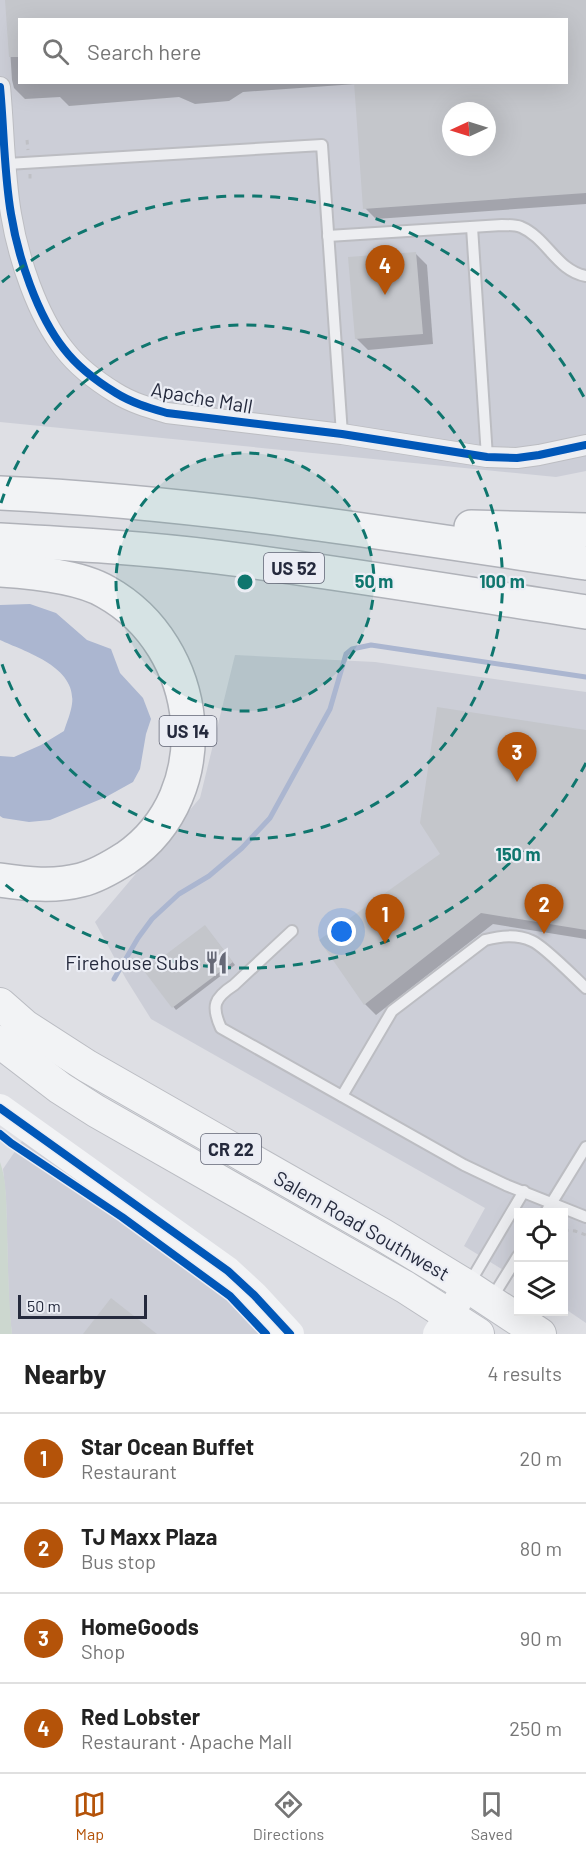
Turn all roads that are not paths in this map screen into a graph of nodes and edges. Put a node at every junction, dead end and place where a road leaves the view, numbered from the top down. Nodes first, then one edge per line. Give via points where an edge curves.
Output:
1 (0, 87) edge
2 (7, 164) junction
3 (472, 227) junction
4 (328, 236) junction
5 (586, 276) edge
6 (342, 435) junction
7 (586, 445) edge
8 (487, 457) junction
9 (0, 493) edge
10 (283, 518) junction
11 (586, 530) edge
12 (0, 540) edge
13 (586, 563) edge
14 (0, 570) edge
15 (586, 612) edge
16 (0, 880) edge
17 (292, 931) dead end
18 (586, 988) edge
19 (0, 1004) edge
20 (0, 1042) edge
21 (342, 1096) junction
22 (0, 1108) edge
23 (586, 1147) edge
24 (524, 1191) junction
25 (549, 1208) edge
26 (568, 1213) edge
27 (586, 1217) edge
28 (514, 1261) edge
29 (479, 1294) junction
30 (461, 1330) edge
31 (290, 1334) edge
32 (540, 1334) edge

1 - 2 street, Apache Mall
2 - 4 lane via 322,145
2 - 6 street, Apache Mall via 12,222 27,277 50,327 83,368 117,394 167,413
3 - 4 lane
3 - 5 lane via 519,226 532,233 566,267
3 - 8 lane
4 - 6 lane
6 - 8 street, Apache Mall
7 - 8 street, Apache Mall via 517,458
9 - 10 highway, US 52
10 - 11 highway
10 - 13 highway, US 52
12 - 15 highway, US 52 via 215,557
14 - 16 highway, US 14 via 40,573 82,583 127,604 164,645 175,666 187,705 188,734 183,779 173,803 139,849 98,875 81,880 52,885
17 - 21 lane via 224,992 216,1002 215,1013 221,1028
18 - 21 lane via 534,942 502,936 485,940 392,1011
19 - 29 main road, Salem Road Southwest / CR 22 via 25,1026 87,1066
20 - 30 main road, Salem Road Southwest / CR 22 via 96,1111 335,1246
21 - 24 lane via 464,1165
22 - 31 street via 228,1271
23 - 25 lane
24 - 25 lane
24 - 29 lane
26 - 27 lane
28 - 29 lane
29 - 30 street
29 - 32 main road, Salem Road Southwest / CR 22

